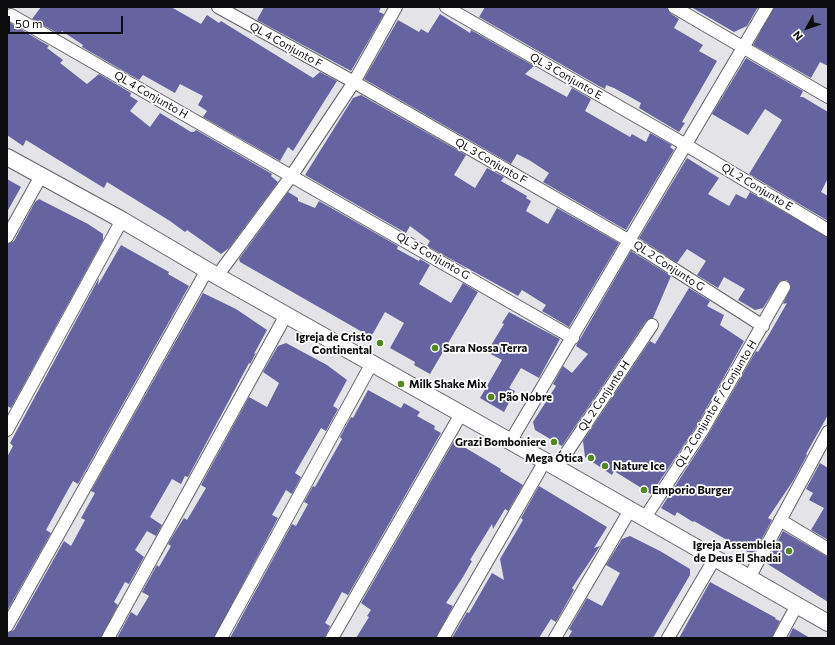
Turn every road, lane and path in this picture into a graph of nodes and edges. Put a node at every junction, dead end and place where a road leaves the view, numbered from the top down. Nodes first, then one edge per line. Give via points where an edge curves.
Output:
1 (218, 7) edge
2 (396, 7) edge
3 (446, 7) edge
4 (674, 7) edge
5 (767, 7) edge
6 (12, 14) edge
7 (743, 47) junction
8 (354, 82) junction
9 (828, 97) edge
10 (686, 145) junction
11 (7, 158) edge
12 (292, 175) junction
13 (41, 176) junction
14 (122, 220) junction
15 (828, 230) edge
16 (7, 237) edge
17 (628, 240) junction
18 (212, 273) junction
19 (784, 287) dead end
20 (286, 315) junction
21 (652, 325) dead end
22 (763, 326) junction
23 (573, 338) junction
24 (372, 363) junction
25 (461, 414) junction
26 (7, 430) edge
27 (828, 432) edge
28 (510, 442) junction
29 (824, 450) edge
30 (551, 464) junction
31 (630, 510) junction
32 (644, 518) junction
33 (780, 520) junction
34 (828, 548) edge
35 (715, 558) junction
36 (748, 578) junction
37 (797, 605) junction
38 (828, 623) edge
39 (7, 626) edge
40 (108, 638) edge
41 (221, 638) edge
42 (332, 638) edge
43 (444, 638) edge
44 (555, 638) edge
45 (668, 638) edge
46 (779, 638) edge

1 - 8 street, QL 4 Conjunto F
2 - 8 street
3 - 10 street, QL 3 Conjunto E
4 - 7 street
5 - 7 street
6 - 12 street, QL 4 Conjunto H
7 - 9 street
7 - 10 street
8 - 12 street
8 - 17 street, QL 3 Conjunto F
10 - 15 street, QL 2 Conjunto E
10 - 17 street
11 - 13 street
12 - 18 street
12 - 23 street, QL 3 Conjunto G
13 - 14 street
13 - 16 street
14 - 18 street
14 - 26 street
17 - 22 street, QL 2 Conjunto G
17 - 23 street, QL 2 Conjunto G
18 - 20 street
18 - 39 street
19 - 22 street, QL 2 Conjunto F / Conjunto H
20 - 24 street
20 - 40 street
21 - 30 street, QL 2 Conjunto H
22 - 32 street, QL 2 Conjunto F / Conjunto H via 702,431
23 - 28 street
24 - 25 street
24 - 41 street
25 - 28 street
25 - 42 street
27 - 29 street
28 - 30 street
29 - 33 street
30 - 31 street
30 - 43 street, QL 2 Conjunto H
31 - 32 street
31 - 44 street
32 - 35 street
33 - 34 street
33 - 36 street
35 - 36 street
35 - 45 street
36 - 37 street
37 - 38 street
37 - 46 street

